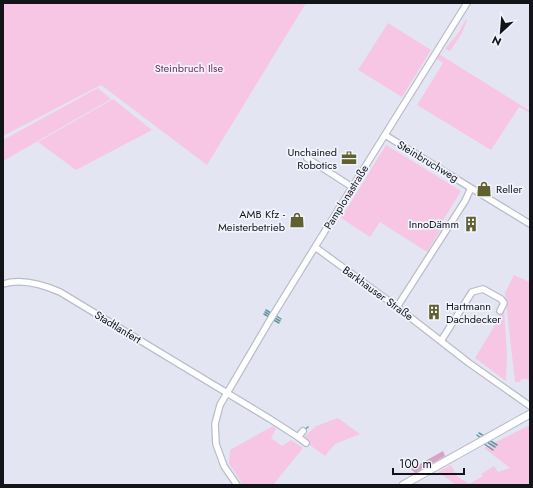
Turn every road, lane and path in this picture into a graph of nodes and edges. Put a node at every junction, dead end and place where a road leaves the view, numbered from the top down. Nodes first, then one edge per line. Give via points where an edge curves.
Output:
1 (467, 3) edge
2 (385, 135) junction
3 (307, 158) dead end
4 (352, 187) junction
5 (471, 188) junction
6 (530, 224) edge
7 (315, 246) junction
8 (3, 284) edge
9 (397, 307) junction
10 (500, 311) dead end
11 (441, 340) junction
12 (227, 393) junction
13 (530, 406) edge
14 (530, 414) edge
15 (303, 431) dead end
16 (298, 437) junction
17 (306, 443) dead end
18 (237, 485) edge
19 (403, 485) edge

1 - 2 street, Pamplonastraße
2 - 4 street, Pamplonastraße
2 - 5 street, Steinbruchweg
3 - 4 street
4 - 7 street, Pamplonastraße
5 - 6 street, Steinbruchweg
5 - 9 street
7 - 9 street, Barkhauser Straße
7 - 12 street, Pamplonastraße
8 - 12 street, Stadtlanfert via 31,282 60,292
9 - 11 street, Barkhauser Straße
10 - 11 street via 504,303 501,299 483,288 472,292
11 - 13 street, Barkhauser Straße
12 - 16 street
12 - 18 street, Pamplonastraße via 220,405 215,424 216,444 224,466
14 - 19 street
15 - 16 street
16 - 17 street

